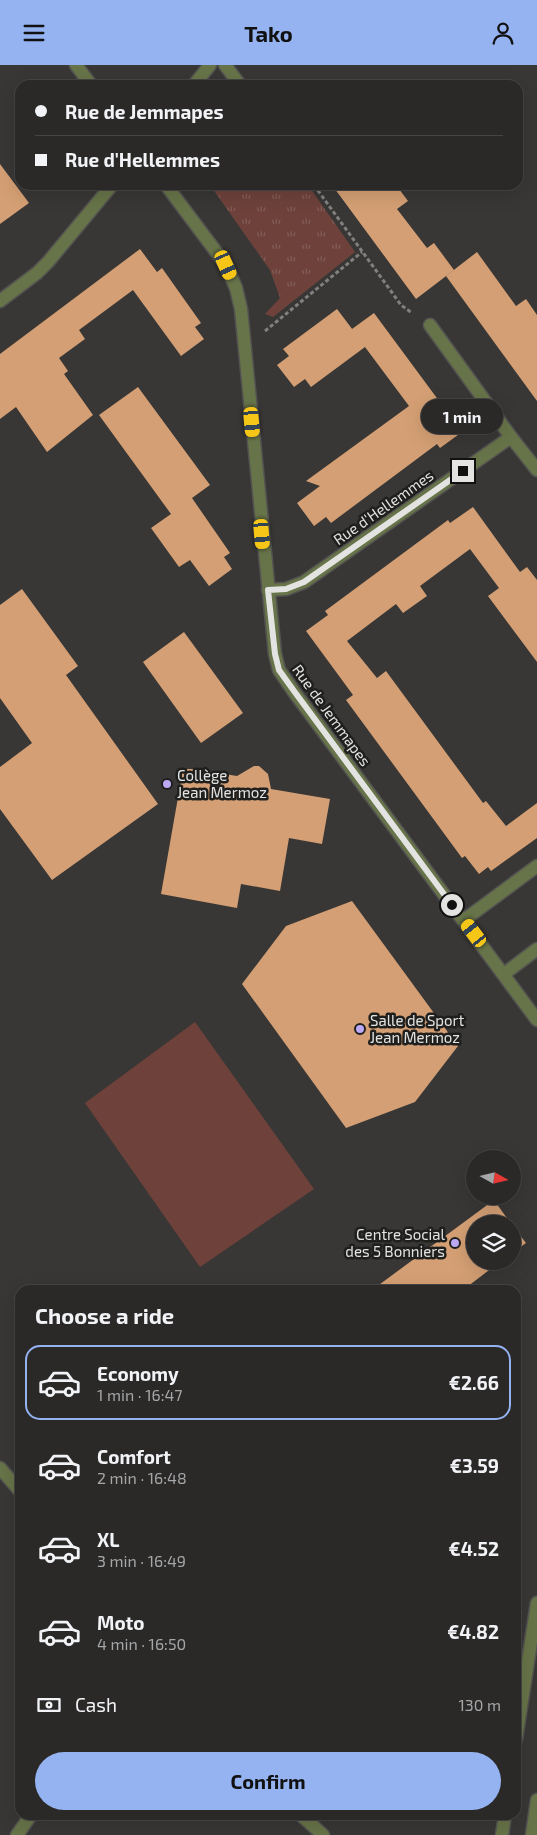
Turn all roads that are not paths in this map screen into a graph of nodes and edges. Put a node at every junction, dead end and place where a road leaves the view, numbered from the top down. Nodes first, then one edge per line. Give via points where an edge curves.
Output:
1 (76, 65) edge
2 (210, 65) edge
3 (225, 65) edge
4 (87, 80) edge
5 (198, 80) edge
6 (236, 80) edge
7 (108, 190) edge
8 (170, 190) edge
9 (0, 301) edge
10 (430, 325) road end
11 (511, 437) junction
12 (537, 470) edge
13 (268, 590) junction
14 (537, 866) edge
15 (464, 920) junction
16 (537, 949) edge
17 (504, 974) junction
18 (537, 1020) edge
19 (0, 1468) edge
20 (15, 1485) edge
21 (537, 1603) edge
22 (521, 1707) edge
23 (537, 1800) edge
24 (28, 1820) edge
25 (306, 1820) edge
26 (504, 1820) edge
27 (18, 1835) edge
28 (323, 1835) edge
29 (502, 1835) edge
30 (532, 1835) edge

1 - 4 street
2 - 5 street
3 - 6 street
7 - 9 street via 48,262
8 - 13 street, Rue de Jemmapes via 226,265 236,288 241,309
10 - 11 street
11 - 12 street
11 - 13 street, Rue d'Hellemmes via 304,582 286,589
13 - 15 street, Rue de Jemmapes via 279,670
14 - 15 street
15 - 17 street, Rue de Jemmapes
16 - 17 street
17 - 18 street, Rue de Jemmapes
19 - 20 street
21 - 22 street
23 - 30 street
24 - 27 street
25 - 28 street
26 - 29 street

